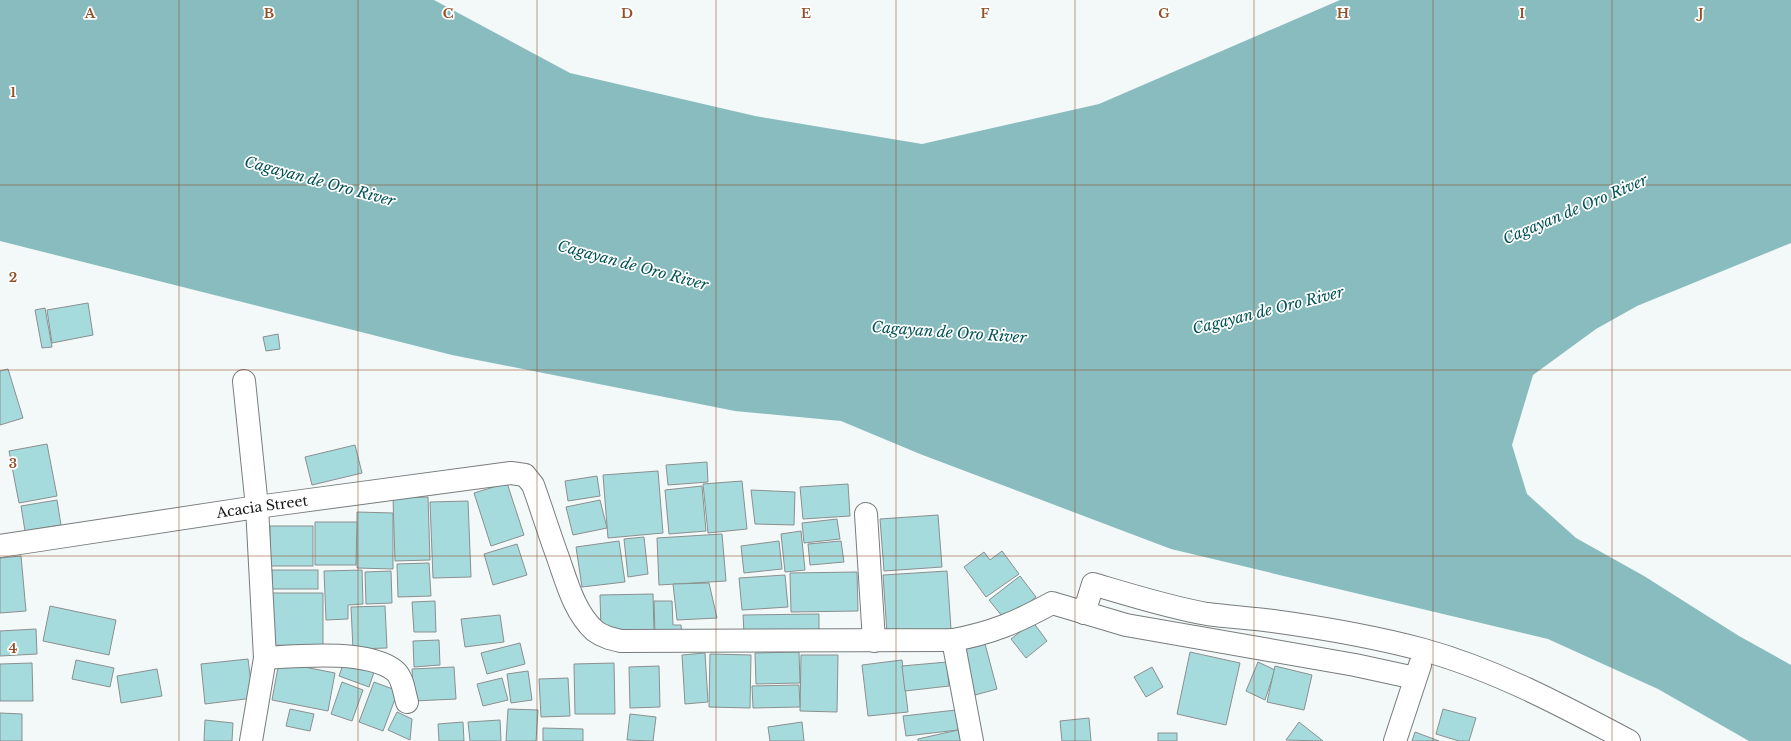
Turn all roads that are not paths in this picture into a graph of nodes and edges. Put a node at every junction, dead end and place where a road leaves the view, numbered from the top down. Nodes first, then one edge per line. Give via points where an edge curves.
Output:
1 (244, 381) dead end
2 (257, 508) junction
3 (866, 514) dead end
4 (0, 546) edge
5 (1084, 613) junction
6 (953, 640) junction
7 (874, 641) junction
8 (1426, 650) junction
9 (265, 658) junction
10 (1414, 678) junction
11 (406, 702) dead end
12 (251, 741) edge
13 (972, 741) edge
14 (1395, 741) edge
15 (1629, 741) edge

1 - 2 street
2 - 4 street, Acacia Street
2 - 7 street, Acacia Street via 511,473 525,475 533,485 576,606 586,621 605,637 634,643
2 - 9 street
3 - 7 street
5 - 6 street via 1052,603 1008,626
5 - 8 street via 1093,584 1207,614 1355,634
5 - 10 street via 1150,630 1348,663
6 - 7 street
6 - 13 street
8 - 10 street
8 - 15 street via 1480,669 1552,700
9 - 11 street via 318,655 366,659 395,672 400,679
9 - 12 street
10 - 14 street

